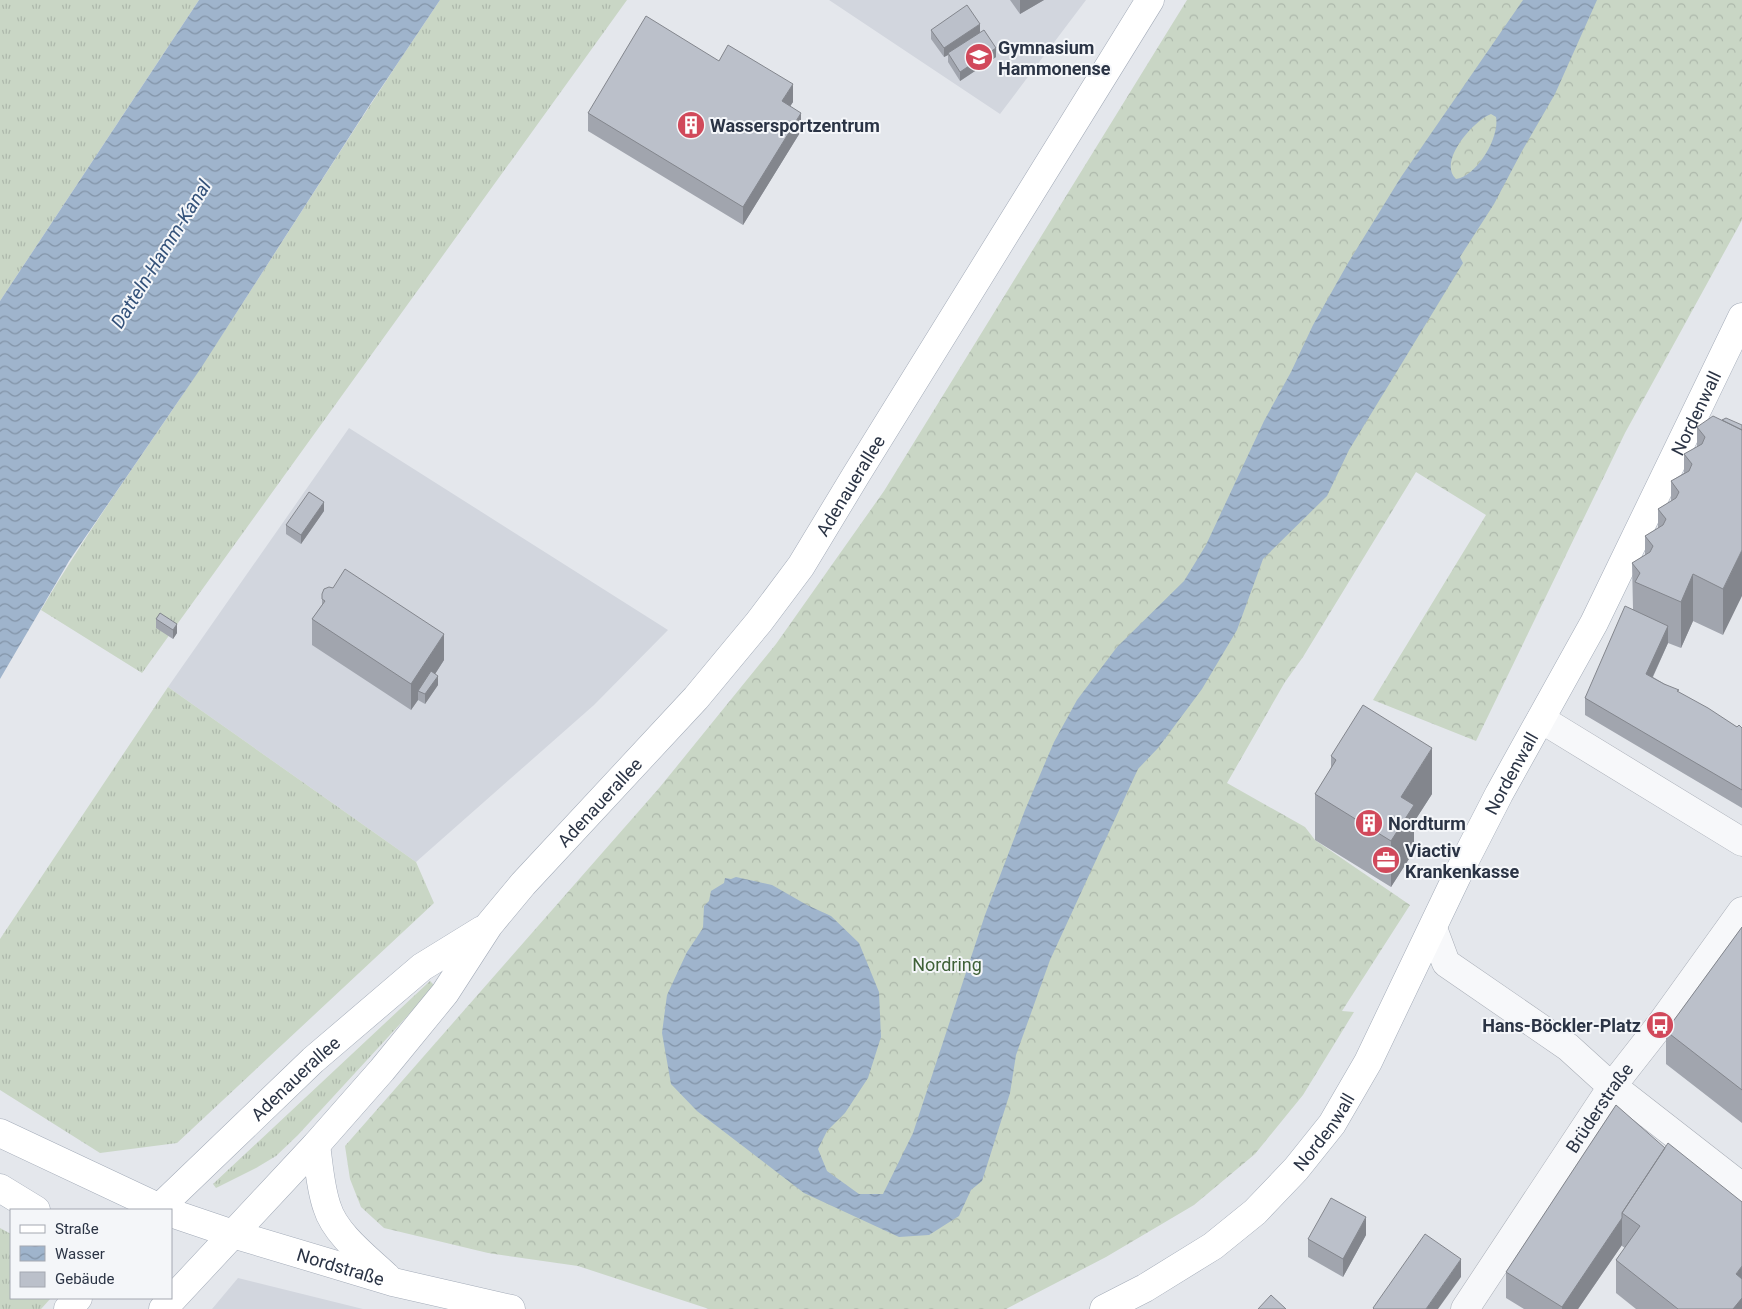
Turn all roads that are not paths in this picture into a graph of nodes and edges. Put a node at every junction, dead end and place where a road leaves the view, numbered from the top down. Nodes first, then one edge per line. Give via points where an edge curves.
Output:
1 (1150, 0) edge
2 (1742, 317) edge
3 (1541, 719) junction
4 (1742, 842) edge
5 (1742, 911) edge
6 (489, 925) junction
7 (1432, 928) junction
8 (1613, 1085) junction
9 (0, 1133) edge
10 (316, 1145) junction
11 (1742, 1187) edge
12 (0, 1188) edge
13 (34, 1209) edge
14 (161, 1209) edge
15 (164, 1209) edge
16 (172, 1213) edge
17 (233, 1234) junction
18 (182, 1273) edge
19 (393, 1282) junction
20 (172, 1292) edge
21 (77, 1299) edge
22 (68, 1309) edge
23 (511, 1309) edge
24 (1104, 1309) edge
25 (1465, 1309) edge

1 - 6 main road, Adenauerallee via 801,566 760,622 696,698 523,884
2 - 3 main road, Nordenwall via 1594,623
3 - 4 street
3 - 7 main road, Nordenwall via 1499,794
5 - 8 street, Brüderstraße
6 - 10 main road, Adenauerallee via 445,993
6 - 15 main road, Adenauerallee via 422,967 313,1060
7 - 8 street via 1446,963 1568,1047
7 - 24 main road, Nordenwall via 1368,1062 1332,1124 1296,1169 1255,1212 1213,1246
8 - 11 street
8 - 25 street, Brüderstraße
9 - 14 main road, Nordstraße
10 - 17 main road, Adenauerallee
10 - 19 main road via 327,1209 357,1249
12 - 13 main road
16 - 17 main road, Nordstraße
17 - 18 main road, Adenauerallee
17 - 19 main road, Nordstraße
18 - 20 main road, Adenauerallee
19 - 23 main road, Nordstraße
21 - 22 main road

